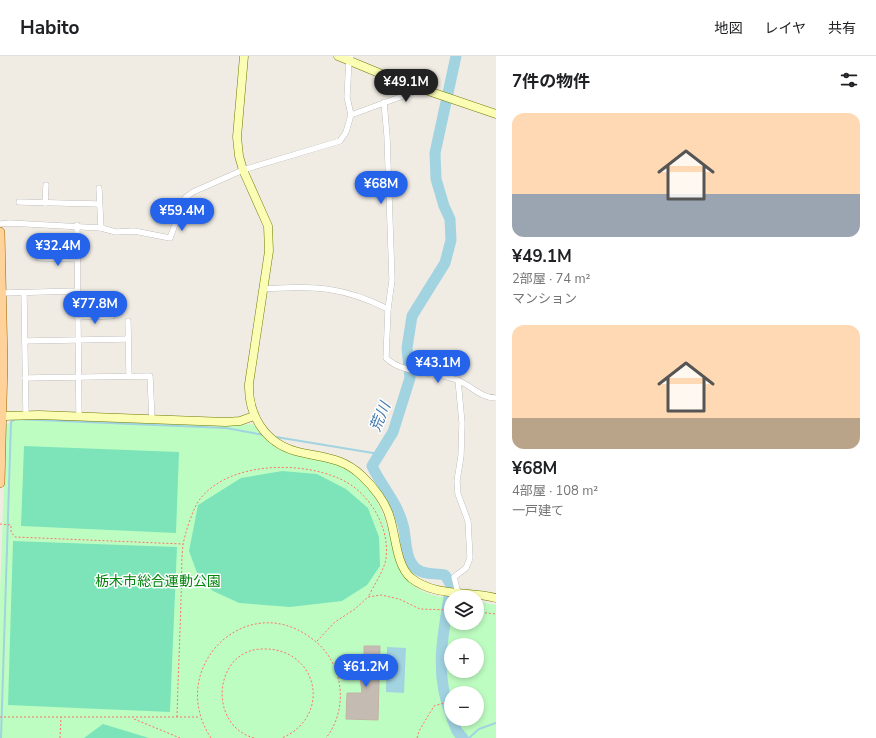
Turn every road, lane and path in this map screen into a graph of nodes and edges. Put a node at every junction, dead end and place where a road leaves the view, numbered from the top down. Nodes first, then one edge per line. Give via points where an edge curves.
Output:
1 (244, 56) edge
2 (338, 56) edge
3 (350, 58) edge
4 (423, 89) junction
5 (384, 102) junction
6 (496, 114) edge
7 (351, 115) junction
8 (243, 170) junction
9 (46, 185) dead end
10 (99, 188) dead end
11 (19, 202) dead end
12 (45, 203) junction
13 (99, 204) junction
14 (0, 224) edge
15 (77, 225) junction
16 (101, 228) junction
17 (0, 232) edge
18 (39, 258) dead end
19 (77, 259) junction
20 (264, 289) junction
21 (78, 291) junction
22 (24, 293) junction
23 (3, 294) junction
24 (388, 309) junction
25 (112, 316) dead end
26 (78, 317) junction
27 (128, 321) dead end
28 (78, 339) junction
29 (128, 339) junction
30 (25, 341) junction
31 (78, 376) junction
32 (129, 376) junction
33 (25, 378) junction
34 (458, 380) junction
35 (496, 398) edge
36 (26, 415) junction
37 (3, 416) junction
38 (254, 416) junction
39 (79, 417) junction
40 (152, 420) junction
41 (0, 483) edge
42 (0, 524) edge
43 (183, 544) junction
44 (444, 590) edge
45 (457, 590) edge
46 (484, 596) edge
47 (368, 597) junction
48 (496, 598) edge
49 (444, 610) edge
50 (484, 613) edge
51 (496, 614) edge
52 (316, 642) junction
53 (444, 703) edge
54 (0, 717) edge
55 (61, 717) junction
56 (177, 717) junction
57 (200, 717) junction
58 (134, 718) junction
59 (60, 738) edge
60 (180, 738) edge
61 (211, 738) edge
62 (254, 738) edge
63 (282, 738) edge
64 (326, 738) edge
65 (417, 738) edge

1 - 8 street via 237,137
2 - 3 street
3 - 4 street via 396,80
3 - 7 street via 347,97
4 - 5 street
4 - 6 street
5 - 7 street
5 - 24 street via 392,280
7 - 8 street via 346,132 340,141
8 - 16 street via 185,198 170,238
8 - 20 street via 268,226 270,251
9 - 12 street
10 - 13 street
11 - 12 street
12 - 13 street
13 - 16 street
14 - 15 street
15 - 16 street
15 - 19 street
17 - 23 main road
18 - 19 street
19 - 21 street
20 - 24 street via 316,287 338,291
20 - 38 street via 249,384 250,406
21 - 22 street
21 - 26 street
22 - 23 street
22 - 30 street
23 - 37 main road
24 - 34 street via 386,358 392,364
25 - 26 street
26 - 28 street
27 - 29 street
28 - 29 street
28 - 30 street
28 - 31 street
29 - 32 street
30 - 33 street
31 - 32 street
31 - 33 street
31 - 39 street
32 - 40 street via 150,376
33 - 36 street
34 - 35 street via 489,398
34 - 45 street via 462,423 457,481 458,494 468,521 470,558 466,568 454,577
36 - 37 street
36 - 39 street
37 - 41 main road
38 - 40 street via 226,422
38 - 44 street via 272,438 284,446 338,460 363,476 382,500 390,517 402,566 410,576 431,588
39 - 40 street
42 - 43 path via 11,525 11,532 15,537
43 - 47 path via 200,500 225,479 287,466 314,470 339,478 359,491 380,517 386,559
43 - 56 path
46 - 48 street
47 - 49 path via 381,595 399,599 420,609
47 - 52 path via 335,622
50 - 51 path
52 - 57 path via 295,629 271,624 246,627 224,639 207,657 200,674 197,693
52 - 64 path via 333,664 339,680 338,713 335,724
53 - 65 path via 434,706
54 - 55 path
55 - 58 path
55 - 59 path
56 - 57 path
56 - 58 path
57 - 61 path
58 - 60 path
62 - 63 path via 235,728 226,716 222,702 222,687 226,673 235,661 260,649 277,649 292,655 304,666 311,679 314,694 311,710 304,723 292,734

